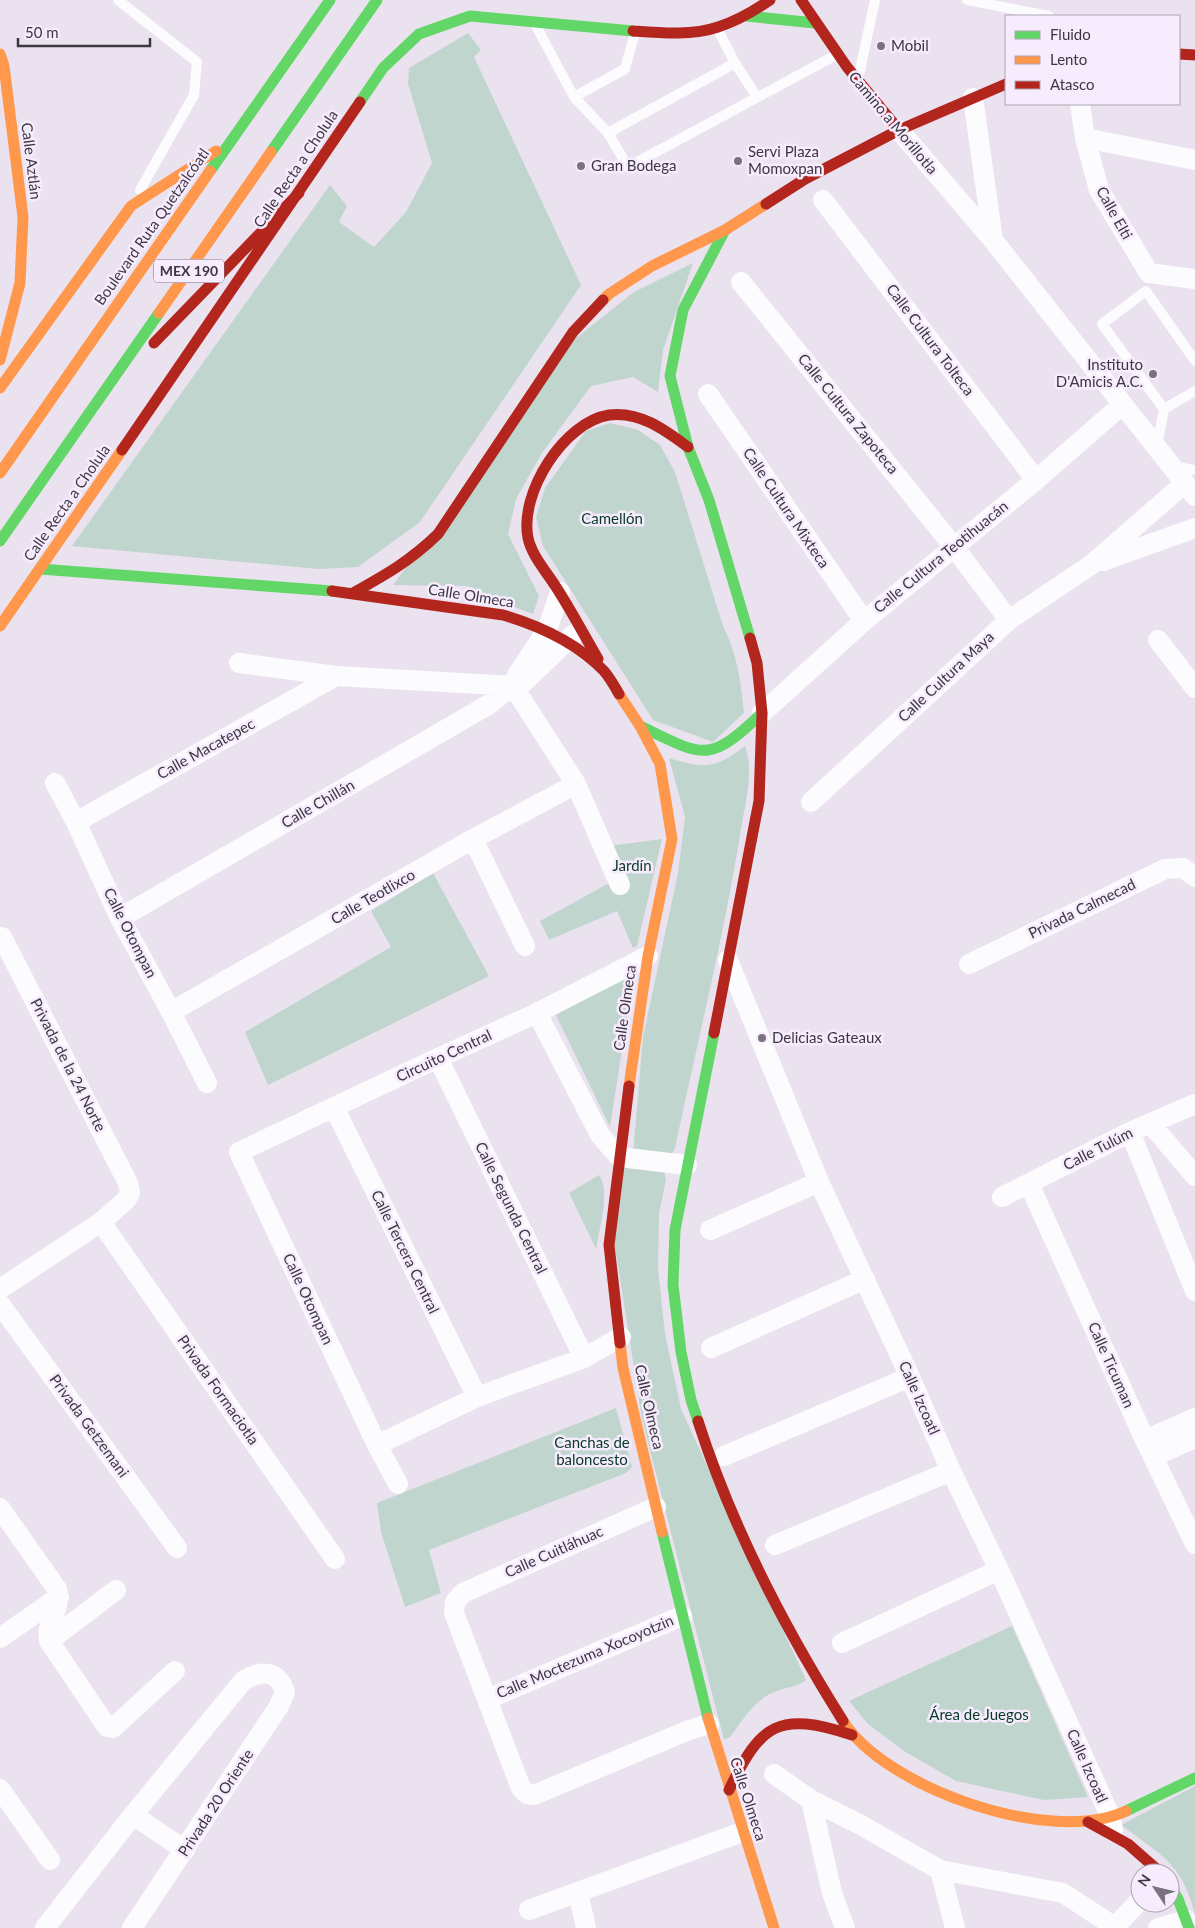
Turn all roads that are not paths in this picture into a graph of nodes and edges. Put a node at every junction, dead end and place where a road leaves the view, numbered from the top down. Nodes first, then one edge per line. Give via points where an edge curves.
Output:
1 (118, 0) edge
2 (330, 0) edge
3 (377, 0) edge
4 (770, 0) edge
5 (801, 0) edge
6 (875, 0) edge
7 (967, 0) edge
8 (1004, 4) edge
9 (1045, 15) edge
10 (746, 16) junction
11 (534, 22) junction
12 (815, 23) junction
13 (716, 28) junction
14 (635, 31) junction
15 (837, 54) junction
16 (1180, 54) edge
17 (1195, 55) edge
18 (1, 63) edge
19 (734, 63) junction
20 (858, 82) junction
21 (1005, 84) edge
22 (757, 96) junction
23 (574, 97) junction
24 (973, 98) junction
25 (1080, 105) edge
26 (899, 130) junction
27 (608, 133) junction
28 (1085, 138) junction
29 (228, 144) junction
30 (1195, 160) edge
31 (299, 193) junction
32 (823, 200) dead end
33 (131, 206) junction
34 (725, 230) junction
35 (994, 240) junction
36 (1195, 279) edge
37 (742, 282) dead end
38 (0, 360) edge
39 (1195, 361) edge
40 (0, 388) edge
41 (1195, 391) edge
42 (708, 394) dead end
43 (96, 404) junction
44 (1123, 404) junction
45 (1164, 410) junction
46 (688, 447) junction
47 (1156, 447) junction
48 (0, 473) edge
49 (1036, 480) junction
50 (1192, 483) edge
51 (1195, 528) edge
52 (0, 541) edge
53 (954, 546) junction
54 (1092, 565) junction
55 (40, 569) junction
56 (560, 592) junction
57 (353, 593) junction
58 (1009, 620) junction
59 (864, 621) junction
60 (0, 626) edge
61 (547, 630) junction
62 (573, 635) junction
63 (1158, 640) dead end
64 (239, 663) dead end
65 (605, 672) junction
66 (336, 676) junction
67 (513, 686) junction
68 (1195, 688) edge
69 (762, 713) junction
70 (640, 726) junction
71 (55, 783) dead end
72 (576, 784) junction
73 (811, 802) dead end
74 (76, 822) junction
75 (473, 839) junction
76 (1195, 877) edge
77 (620, 885) dead end
78 (120, 918) junction
79 (2, 937) dead end
80 (525, 946) dead end
81 (648, 956) junction
82 (728, 960) junction
83 (969, 964) dead end
84 (171, 1012) junction
85 (537, 1014) junction
86 (438, 1058) junction
87 (207, 1083) dead end
88 (1195, 1104) edge
89 (334, 1107) junction
90 (1150, 1124) junction
91 (1130, 1132) junction
92 (239, 1152) joint
93 (619, 1157) junction
94 (687, 1165) junction
95 (1195, 1176) edge
96 (819, 1182) junction
97 (1029, 1184) junction
98 (1002, 1197) dead end
99 (101, 1222) junction
100 (710, 1230) dead end
101 (865, 1279) junction
102 (0, 1289) edge
103 (1195, 1291) edge
104 (0, 1304) edge
105 (621, 1337) junction
106 (711, 1348) dead end
107 (584, 1358) junction
108 (910, 1377) junction
109 (476, 1397) junction
110 (1195, 1418) edge
111 (1195, 1438) edge
112 (377, 1445) junction
113 (1149, 1449) junction
114 (724, 1456) dead end
115 (951, 1471) junction
116 (398, 1484) dead end
117 (656, 1508) junction
118 (0, 1509) edge
119 (1195, 1544) edge
120 (775, 1545) dead end
121 (177, 1548) dead end
122 (335, 1559) dead end
123 (999, 1570) junction
124 (116, 1590) dead end
125 (59, 1596) junction
126 (682, 1616) junction
127 (0, 1638) edge
128 (49, 1641) junction
129 (842, 1643) dead end
130 (174, 1672) dead end
131 (488, 1699) junction
132 (709, 1724) junction
133 (852, 1735) junction
134 (774, 1774) dead end
135 (1195, 1778) edge
136 (0, 1789) edge
137 (729, 1790) junction
138 (811, 1800) junction
139 (133, 1815) junction
140 (1112, 1825) junction
141 (742, 1832) junction
142 (185, 1850) junction
143 (50, 1860) dead end
144 (1151, 1863) edge
145 (940, 1870) junction
146 (578, 1892) junction
147 (1180, 1905) edge
148 (529, 1910) dead end
149 (1130, 1912) edge
150 (1188, 1924) edge
151 (45, 1928) edge
152 (132, 1928) edge
153 (586, 1928) edge
154 (773, 1928) edge
155 (845, 1928) edge
156 (955, 1928) edge
157 (1116, 1928) edge
158 (1158, 1928) edge

1 - 33 lane via 197,62 194,96
2 - 29 street, Boulevard Ruta Quetzalcóatl / MEX 190
3 - 43 street, Calle Recta a Cholula / MEX 190
4 - 10 street, Calle Recta a Cholula
5 - 12 street, Camino a Morillotla
6 - 20 lane
7 - 8 lane
8 - 9 lane
10 - 12 street
10 - 13 street, Calle Recta a Cholula
11 - 14 street, Calle Recta a Cholula
11 - 23 lane
11 - 31 street, Calle Recta a Cholula via 470,16 419,34 383,68
12 - 15 street, Camino a Morillotla
13 - 14 street, Calle Recta a Cholula via 680,33
13 - 19 lane
14 - 23 lane via 625,69
15 - 20 street, Camino a Morillotla
15 - 22 lane
16 - 17 street
18 - 38 street, Calle Aztlán via 23,217 20,283
19 - 22 lane
19 - 27 lane
20 - 26 street, Camino a Morillotla
21 - 24 street
22 - 27 lane via 628,167
23 - 27 lane
24 - 26 street
24 - 35 street, Camino a Morillotla
25 - 28 street, Calle Elti
26 - 34 street via 806,179
26 - 35 street, Camino a Morillotla
28 - 30 street
28 - 36 street, Calle Elti via 1099,190 1149,273
29 - 33 street
29 - 48 street, Boulevard Ruta Quetzalcóatl / MEX 190
31 - 43 street
31 - 55 street, Calle Recta a Cholula
32 - 49 street, Calle Cultura Tolteca
33 - 40 street
34 - 46 street via 683,310 670,376
34 - 57 street via 652,266 609,294 573,332 438,534 393,571
35 - 44 street, Camino a Morillotla
37 - 53 street, Calle Cultura Zapoteca
39 - 45 lane via 1146,291 1102,324
41 - 45 lane
42 - 59 street, Calle Cultura Mixteca
43 - 52 street, Calle Recta a Cholula / MEX 190
44 - 47 street, Camino a Morillotla
44 - 49 street, Calle Cultura Teotihuacán
45 - 47 lane
46 - 56 street via 650,420 608,414 578,428 565,440 542,475 528,506 526,523 532,551
46 - 69 street via 709,500 757,663
47 - 50 street, Camino a Morillotla
49 - 53 street, Calle Cultura Teotihuacán
50 - 54 street, Calle Cultura Maya
51 - 54 street, Calle Cultura Maya
53 - 58 street, Calle Cultura Zapoteca
53 - 59 street, Calle Cultura Teotihuacán
54 - 58 street, Calle Cultura Maya
55 - 57 street, Calle Olmeca
55 - 60 street, Calle Recta a Cholula
56 - 61 street, Calle Chillán
56 - 62 street
57 - 61 street, Calle Olmeca via 503,615
58 - 73 street, Calle Cultura Maya
59 - 69 street, Calle Cultura Teotihuacán
61 - 62 street, Calle Olmeca
61 - 67 street, Calle Chillán
62 - 65 street, Calle Olmeca
62 - 65 street
62 - 67 street, Calle Chillán via 523,683
63 - 68 street
64 - 66 street
65 - 70 street, Calle Olmeca
66 - 67 street
66 - 74 street, Calle Macatepec
67 - 72 street
67 - 78 street, Calle Chillán via 488,705
69 - 70 street via 739,735 720,747 704,751 678,744
69 - 82 street via 759,802
70 - 81 street, Calle Olmeca via 660,764 672,839
71 - 74 street, Calle Otompan
72 - 75 street, Calle Teotlixco
72 - 77 street
74 - 78 street, Calle Otompan
75 - 80 street
75 - 84 street, Calle Teotlixco
76 - 83 street, Privada Calmecad via 1183,868 1165,869
78 - 84 street, Calle Otompan
79 - 99 street, Privada de la 24 Norte via 128,1183 130,1193 126,1200
81 - 85 street, Circuito Central
81 - 93 street, Calle Olmeca
82 - 94 street
82 - 96 street, Calle Izcoatl
84 - 87 street, Calle Otompan
85 - 86 street, Circuito Central
85 - 93 street via 600,1135
86 - 89 street, Circuito Central
86 - 107 street, Calle Segunda Central
88 - 90 street, Calle Tulúm
89 - 92 street, Circuito Central
89 - 109 street, Calle Tercera Central
90 - 91 street, Calle Tulúm
90 - 95 street
91 - 97 street, Calle Tulúm
91 - 103 street
92 - 112 street, Calle Otompan
93 - 94 street
93 - 105 street, Calle Olmeca via 609,1245
94 - 133 street via 675,1230 673,1285 691,1400 711,1462 751,1556 806,1662
96 - 100 street
96 - 101 street, Calle Izcoatl
97 - 98 street, Calle Tulúm
97 - 113 street, Calle Ticuman
99 - 102 street
99 - 122 street, Privada Formaciotla
101 - 106 street
101 - 108 street, Calle Izcoatl
104 - 121 street, Privada Getzemani
105 - 107 street
105 - 117 street, Calle Olmeca via 623,1368
107 - 109 street
108 - 114 street
108 - 115 street, Calle Izcoatl
109 - 112 street
110 - 113 street
111 - 113 street
112 - 116 street, Calle Otompan
113 - 119 street, Calle Ticuman
115 - 120 street
115 - 123 street, Calle Izcoatl
117 - 126 street, Calle Olmeca
117 - 131 street, Calle Cuitláhuac via 463,1593 455,1602 454,1613
118 - 125 street
123 - 129 street
123 - 140 street, Calle Izcoatl
124 - 128 street
125 - 127 street
125 - 128 street via 59,1605 47,1633
126 - 131 street, Calle Moctezuma Xocoyotzin
126 - 132 street, Calle Olmeca
128 - 130 street via 107,1727 113,1728
131 - 132 street via 521,1788 534,1795
132 - 137 street, Calle Olmeca
133 - 137 street via 818,1723 797,1722 776,1727 752,1746
133 - 140 street via 917,1781 956,1799 1005,1814 1044,1821
134 - 138 street
135 - 140 street via 1136,1808
136 - 143 street
137 - 141 street, Calle Olmeca
138 - 145 street
138 - 155 street via 832,1893
139 - 142 street
139 - 142 street, Privada 20 Oriente via 242,1681 255,1673 266,1672 275,1677 282,1682 285,1692 279,1706
139 - 151 street
140 - 144 street
141 - 146 street
141 - 154 street, Calle Olmeca
142 - 152 street, Privada 20 Oriente
145 - 156 street
145 - 157 street via 1063,1893
146 - 148 street
146 - 153 street
147 - 150 street
149 - 157 street
150 - 158 street

